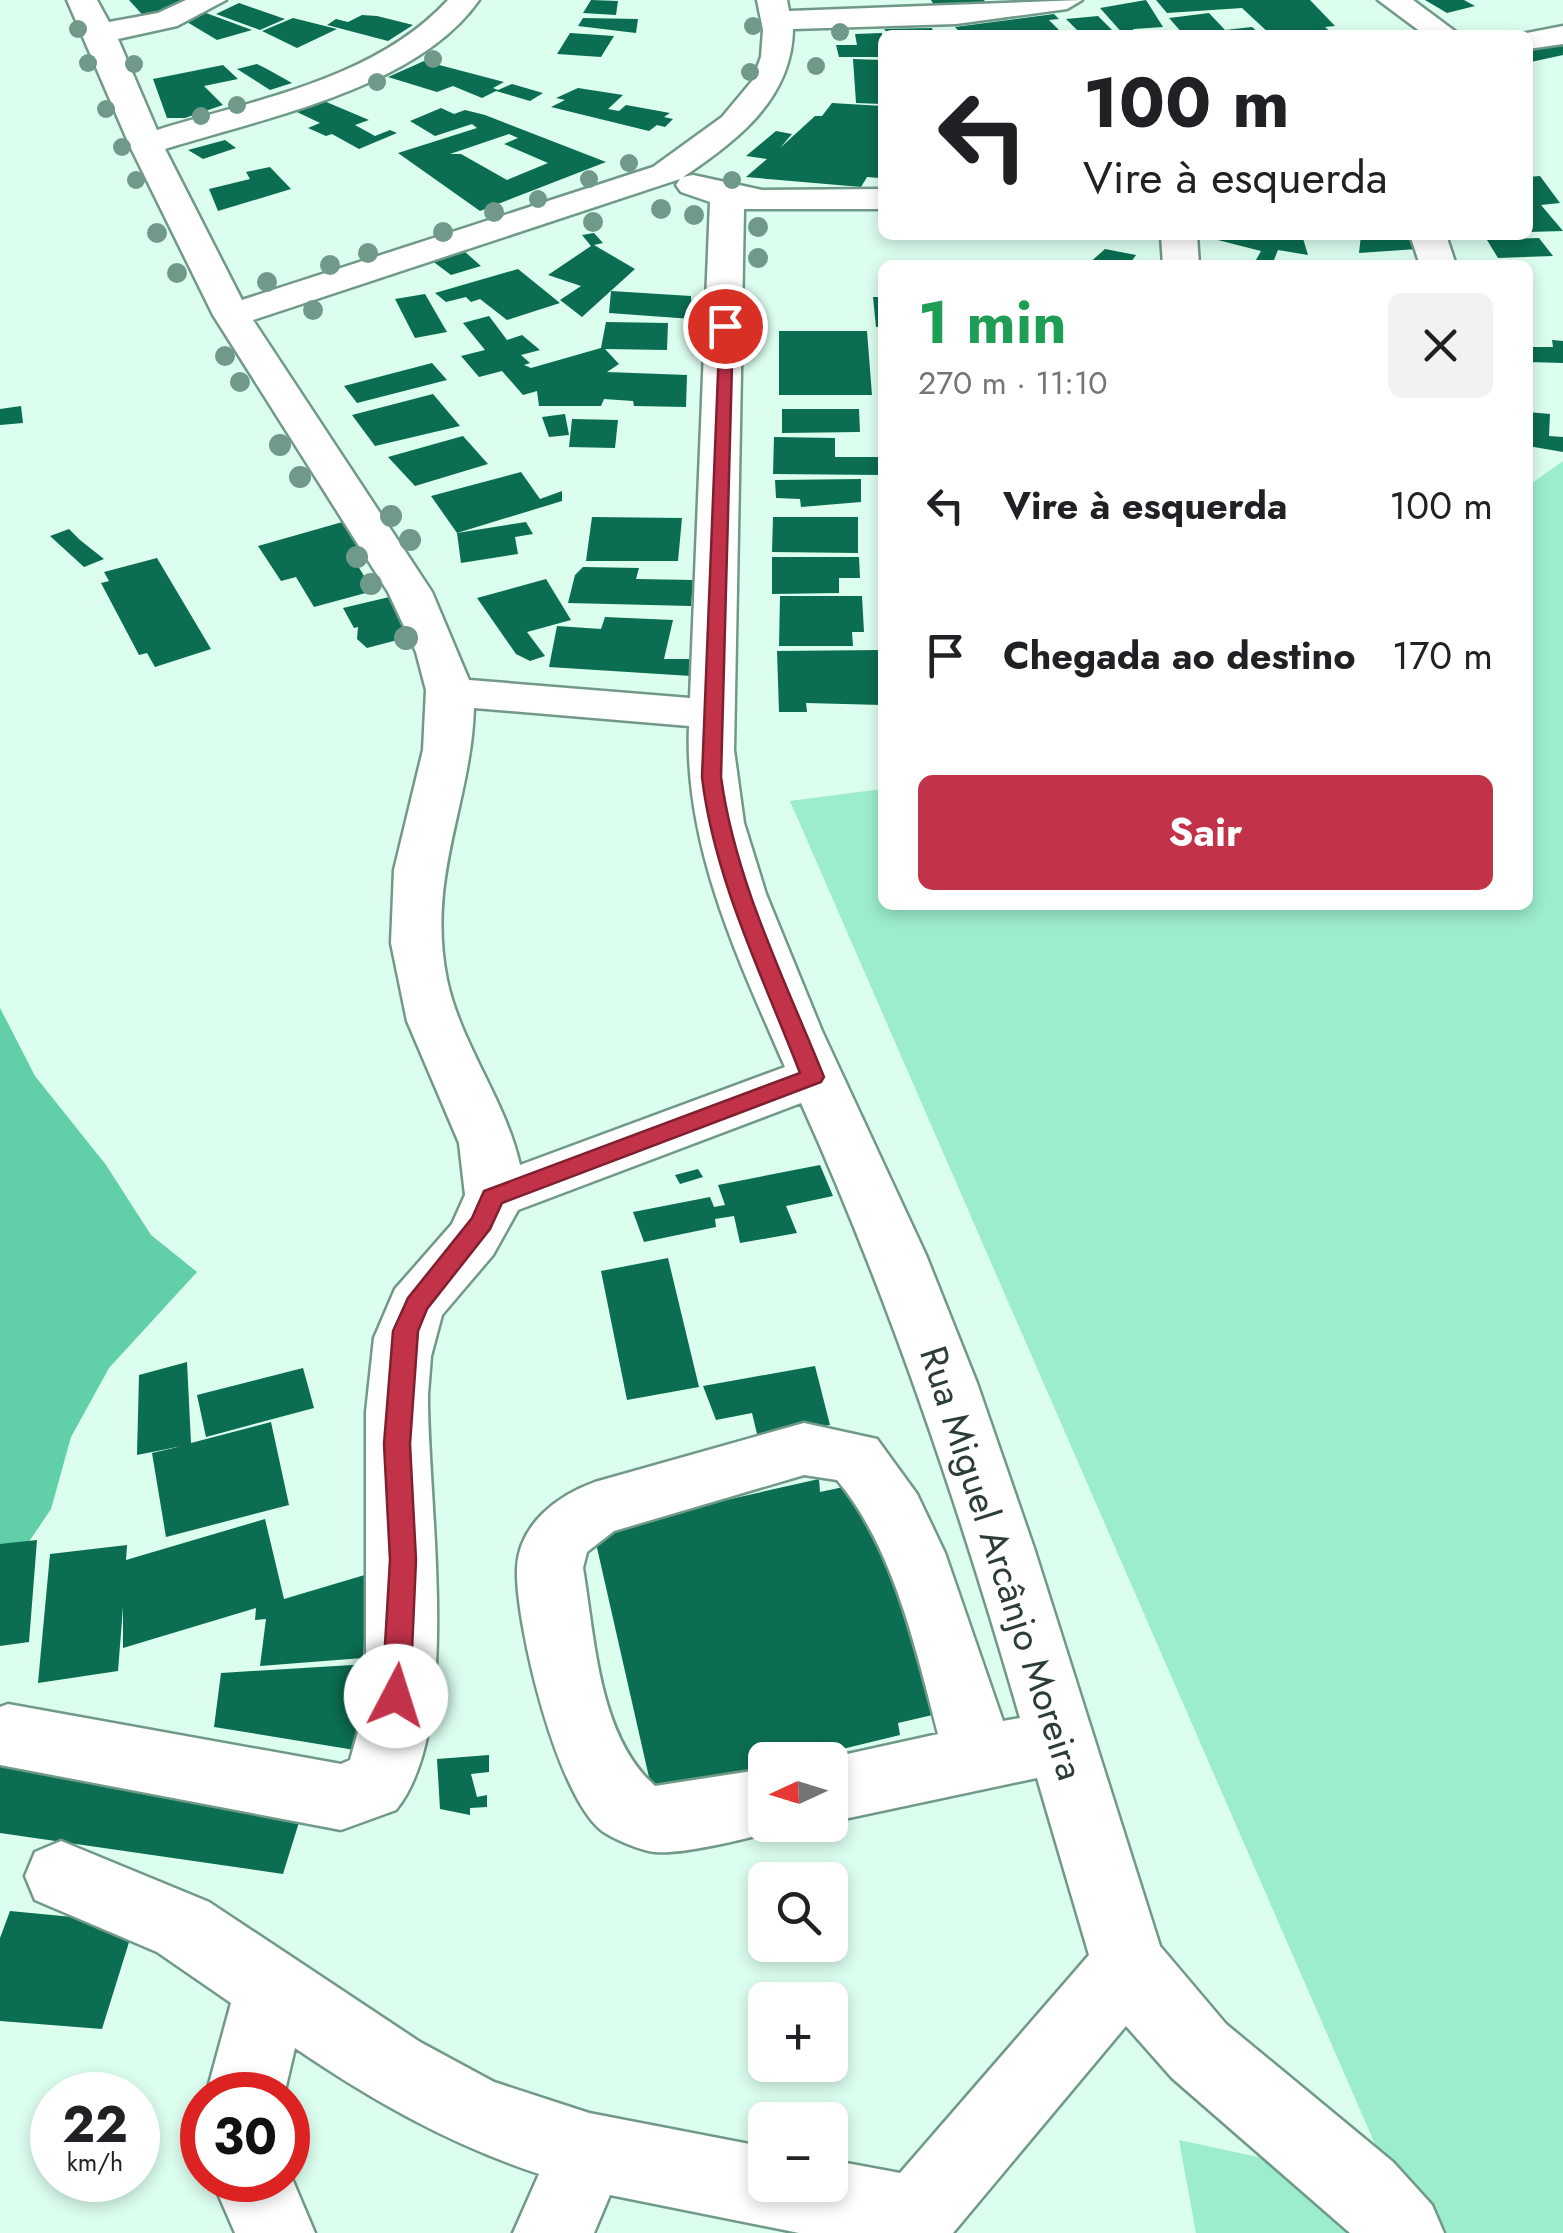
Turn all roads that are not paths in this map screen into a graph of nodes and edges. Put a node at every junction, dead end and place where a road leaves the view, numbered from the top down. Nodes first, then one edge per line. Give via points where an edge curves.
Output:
1 (211, 0) edge
2 (464, 0) edge
3 (1067, 0) edge
4 (1392, 0) edge
5 (776, 10) edge
6 (91, 16) edge
7 (1437, 30) edge
8 (1563, 35) edge
9 (1533, 39) edge
10 (146, 144) junction
11 (665, 174) junction
12 (727, 196) junction
13 (878, 199) edge
14 (231, 316) junction
15 (450, 692) junction
16 (714, 714) junction
17 (813, 1077) junction
18 (493, 1197) junction
19 (8, 1736) dead end
20 (1062, 1741) junction
21 (978, 1757) junction
22 (848, 1785) edge
23 (748, 1805) edge
24 (61, 1876) dead end
25 (1129, 1964) junction
26 (273, 1988) junction
27 (251, 2072) edge
28 (589, 2152) junction
29 (262, 2202) edge
30 (908, 2225) edge
31 (275, 2233) edge
32 (552, 2233) edge
33 (1404, 2233) edge

1 - 6 street via 166,20
2 - 10 street via 415,46 374,68
3 - 5 street via 956,15
4 - 7 street
5 - 11 street via 770,82 746,115
6 - 10 street
8 - 9 street
10 - 14 street
11 - 12 street
11 - 14 street
12 - 13 street
12 - 16 street, Rua Miguel Arcânjo Moreira
14 - 15 street via 410,592
15 - 16 street
15 - 18 street via 420,854 420,964 425,997 488,1146
16 - 17 street, Rua Miguel Arcânjo Moreira via 716,817
17 - 18 street
17 - 20 street, Rua Miguel Arcânjo Moreira via 922,1317
18 - 19 street via 482,1222 417,1304 406,1331 397,1444 400,1661 392,1730 376,1782 358,1796 341,1797
20 - 21 street
20 - 25 street, Rua Miguel Arcânjo Moreira
21 - 22 street
21 - 23 street via 956,1668 869,1469 833,1450 804,1449 595,1510 558,1537 550,1568 591,1759 626,1810 655,1819
24 - 26 street via 183,1927
25 - 30 street
25 - 33 street, Rua Miguel Arcânjo Moreira via 1189,2046 1342,2168
26 - 27 street
26 - 28 street via 392,2069 478,2115
28 - 30 street
28 - 32 street
29 - 31 street

